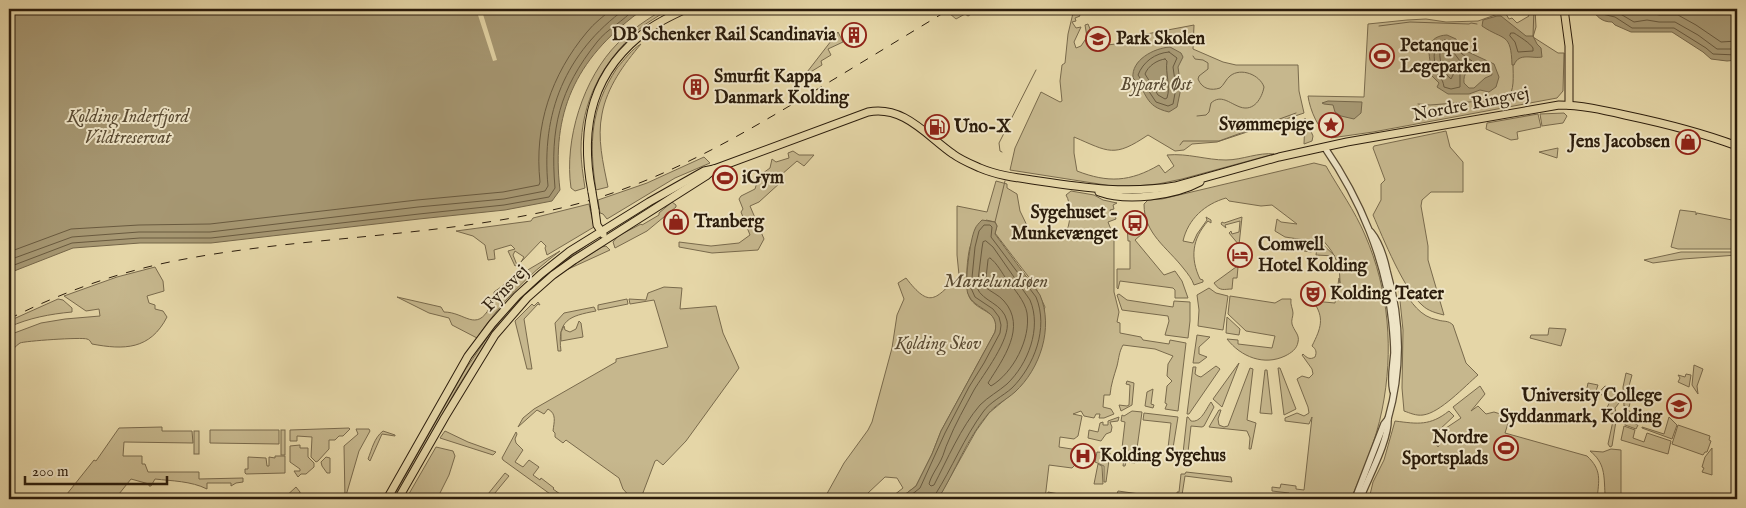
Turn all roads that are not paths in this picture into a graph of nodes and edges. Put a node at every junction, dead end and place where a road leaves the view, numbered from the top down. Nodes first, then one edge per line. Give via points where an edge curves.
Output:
1 (686, 9) edge
2 (1564, 9) edge
3 (1569, 105) junction
4 (881, 110) joint
5 (1737, 146) edge
6 (1325, 148) junction
7 (714, 169) junction
8 (603, 230) junction
9 (607, 238) junction
10 (1388, 419) junction
11 (387, 499) edge
12 (398, 499) edge
13 (1355, 499) edge
14 (1360, 499) edge

1 - 8 main road, bridge via 636,39 602,82 593,104 586,146 588,174 597,225
2 - 3 main road via 1569,46
3 - 5 main road, Nordre Ringvej via 1675,126
3 - 6 main road, Nordre Ringvej via 1537,107
4 - 6 main road, Nordre Ringvej via 906,118 954,155 982,169 1113,196 1137,197 1184,189 1211,176
4 - 7 main road, Fynsvej
6 - 10 street via 1384,256 1396,308 1398,351 1396,386
7 - 8 main road, Fynsvej via 690,178
7 - 9 main road, Fynsvej
8 - 9 main road
8 - 11 main road, Fynsvej via 541,274 492,324 468,356
9 - 12 main road, Fynsvej via 540,286 495,334
10 - 13 street
10 - 14 street via 1384,440

